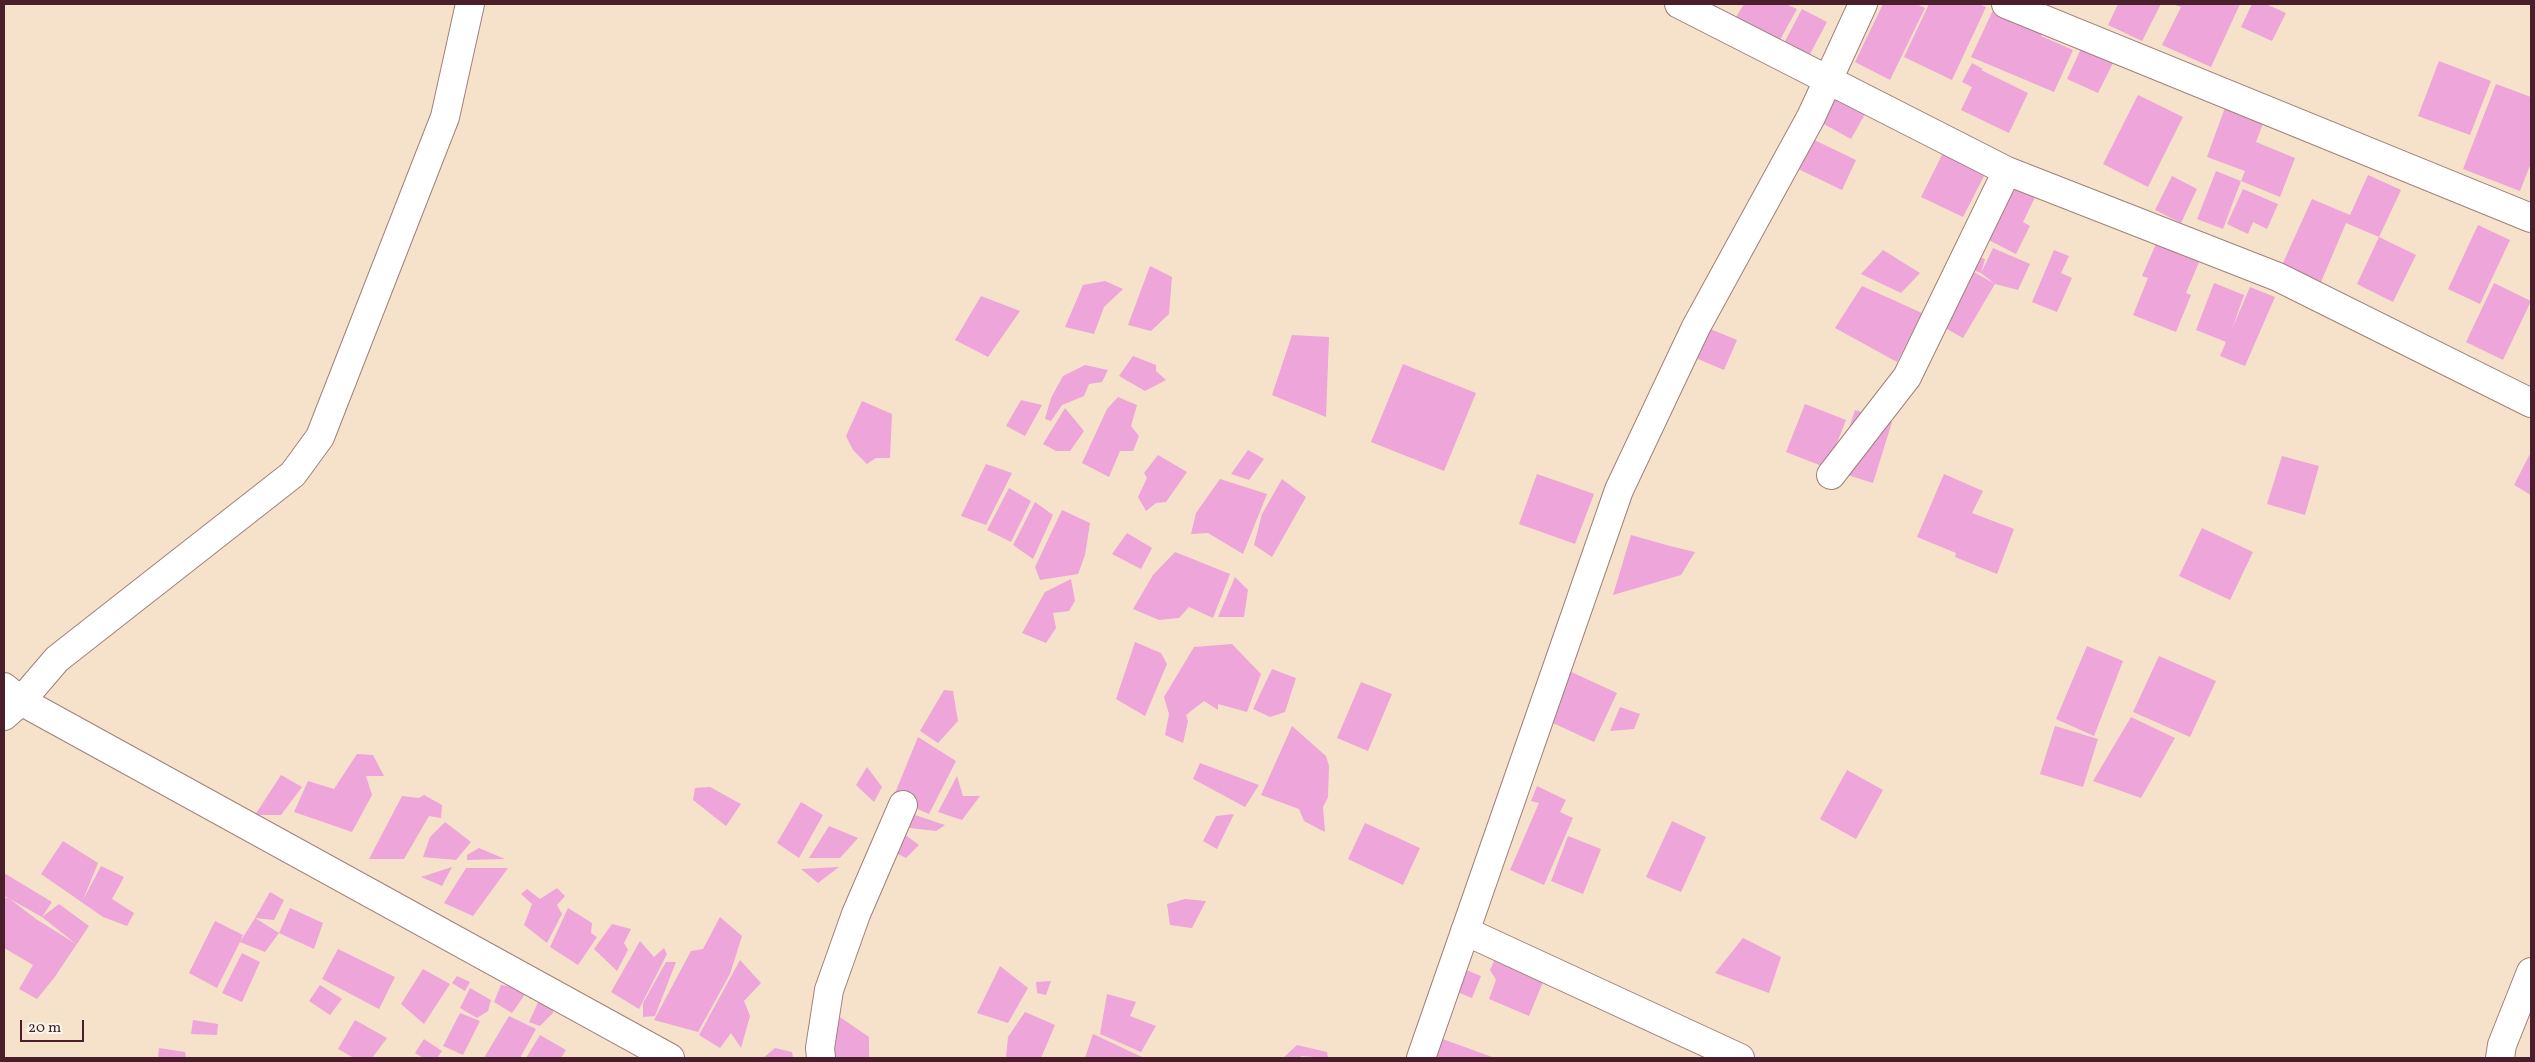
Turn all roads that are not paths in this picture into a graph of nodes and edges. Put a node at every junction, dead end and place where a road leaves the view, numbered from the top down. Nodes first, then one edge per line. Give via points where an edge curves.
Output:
1 (470, 4) edge
2 (1679, 4) edge
3 (1862, 4) edge
4 (2006, 4) edge
5 (1828, 81) junction
6 (2007, 171) junction
7 (2531, 218) edge
8 (2531, 404) edge
9 (1832, 476) dead end
10 (10, 701) edge
11 (903, 806) dead end
12 (1465, 931) junction
13 (2531, 972) edge
14 (670, 1058) edge
15 (821, 1058) edge
16 (1421, 1058) edge
17 (1740, 1058) edge
18 (2500, 1058) edge

1 - 10 street via 445,117 320,437 293,474 57,658
2 - 5 street
3 - 5 street
4 - 7 street
5 - 6 street
5 - 12 street via 1696,327 1619,490
6 - 8 street via 2278,277
6 - 9 street via 1907,377
10 - 14 street
11 - 15 street via 856,914 828,990
12 - 16 street
12 - 17 street
13 - 18 street via 2502,1045

